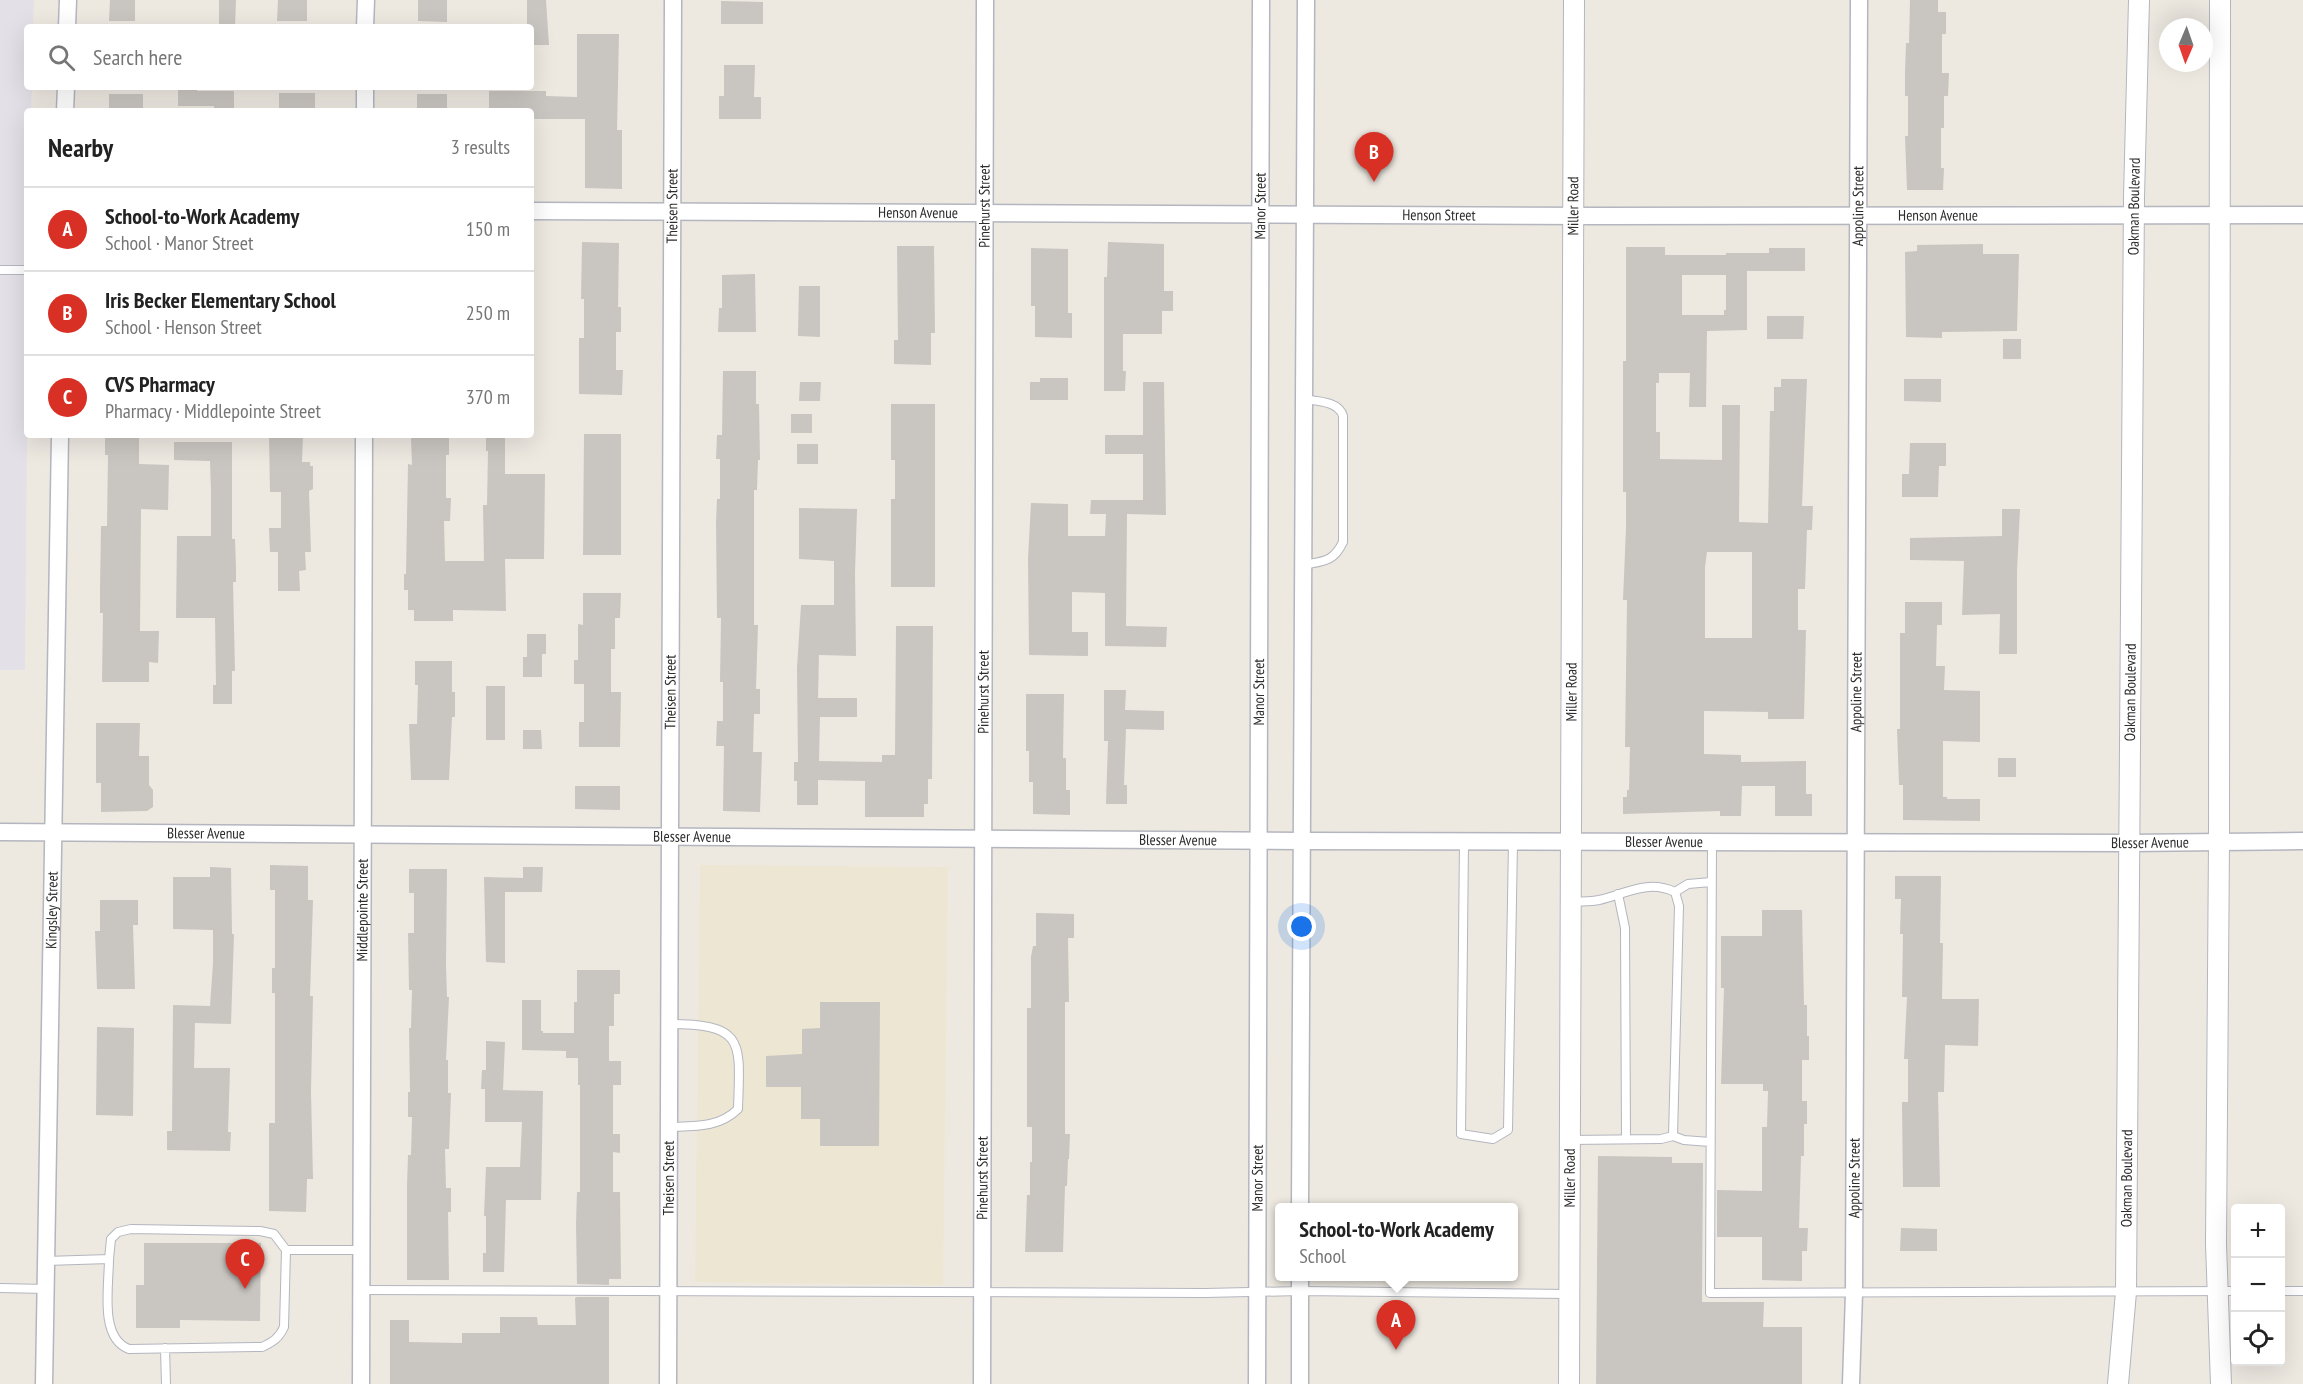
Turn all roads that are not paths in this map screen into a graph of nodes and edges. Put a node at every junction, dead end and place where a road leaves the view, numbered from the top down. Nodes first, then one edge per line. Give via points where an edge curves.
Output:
1 (68, 0) edge
2 (366, 0) edge
3 (672, 0) edge
4 (985, 0) edge
5 (1261, 0) edge
6 (1306, 0) edge
7 (1574, 0) edge
8 (1858, 0) edge
9 (2139, 0) edge
10 (2220, 0) edge
11 (67, 24) edge
12 (365, 24) edge
13 (66, 90) edge
14 (365, 90) edge
15 (66, 108) edge
16 (365, 108) edge
17 (534, 211) edge
18 (672, 212) junction
19 (984, 214) junction
20 (1262, 214) junction
21 (1304, 214) junction
22 (2134, 214) junction
23 (1574, 215) junction
24 (1858, 215) junction
25 (2303, 215) edge
26 (2219, 216) junction
27 (0, 270) edge
28 (24, 270) edge
29 (1303, 399) junction
30 (60, 438) edge
31 (364, 438) edge
32 (1302, 565) junction
33 (0, 832) edge
34 (53, 832) junction
35 (363, 835) junction
36 (670, 838) junction
37 (982, 840) junction
38 (1259, 841) junction
39 (2219, 841) junction
40 (2303, 841) edge
41 (1301, 842) junction
42 (1464, 842) junction
43 (1513, 842) junction
44 (1571, 842) junction
45 (1712, 842) junction
46 (1855, 842) junction
47 (2130, 843) junction
48 (1712, 882) junction
49 (1676, 892) junction
50 (1618, 894) junction
51 (1570, 902) junction
52 (669, 1024) junction
53 (669, 1127) junction
54 (1673, 1136) junction
55 (1626, 1139) junction
56 (1570, 1140) junction
57 (1710, 1142) junction
58 (1300, 1203) edge
59 (286, 1250) junction
60 (362, 1250) junction
61 (109, 1260) junction
62 (46, 1261) junction
63 (1300, 1284) edge
64 (0, 1288) edge
65 (46, 1289) junction
66 (362, 1290) junction
67 (669, 1291) junction
68 (2227, 1291) edge
69 (2285, 1291) edge
70 (2303, 1291) edge
71 (982, 1292) junction
72 (1258, 1292) junction
73 (2126, 1292) junction
74 (1854, 1293) junction
75 (1570, 1294) junction
76 (165, 1348) junction
77 (44, 1384) edge
78 (165, 1384) edge
79 (361, 1384) edge
80 (668, 1384) edge
81 (982, 1384) edge
82 (1257, 1384) edge
83 (1300, 1384) edge
84 (1569, 1384) edge
85 (1851, 1384) edge
86 (2118, 1384) edge
87 (2221, 1384) edge

1 - 11 street
2 - 12 street
3 - 18 street, Theisen Street
4 - 19 street, Pinehurst Street
5 - 20 street, Manor Street
6 - 21 street
7 - 23 street, Miller Road
8 - 24 street, Appoline Street
9 - 22 street, Oakman Boulevard
10 - 26 street
13 - 15 street
14 - 16 street
17 - 18 street, Henson Avenue
18 - 19 street, Henson Avenue
18 - 36 street, Theisen Street
19 - 20 street, Henson Avenue
19 - 37 street, Pinehurst Street
20 - 21 street, Henson Avenue
20 - 38 street, Manor Street
21 - 23 street, Henson Street
21 - 29 street
22 - 24 street, Henson Avenue
22 - 26 street, Henson Avenue
22 - 47 street, Oakman Boulevard
23 - 24 street, Henson Avenue
23 - 44 street, Miller Road
24 - 46 street, Appoline Street
25 - 26 street, Henson Avenue
26 - 39 street
27 - 28 lane
29 - 32 street
29 - 32 lane via 1334,405 1343,416 1342,542 1330,559
30 - 34 street, Kingsley Street
31 - 35 street, Middlepointe Street
32 - 41 street
33 - 34 street, Blesser Avenue
34 - 35 street, Blesser Avenue
34 - 62 street, Kingsley Street
35 - 36 street, Blesser Avenue
35 - 60 street, Middlepointe Street
36 - 37 street, Blesser Avenue
36 - 52 street, Theisen Street
37 - 38 street, Blesser Avenue
37 - 71 street, Pinehurst Street
38 - 41 street, Blesser Avenue
38 - 72 street, Manor Street
39 - 40 street, Blesser Avenue
39 - 47 street, Blesser Avenue
39 - 68 street via 2216,1244
41 - 42 street, Blesser Avenue
41 - 58 street
42 - 43 street, Blesser Avenue
42 - 43 lane via 1461,1134 1493,1139 1508,1130
43 - 44 street, Blesser Avenue
44 - 45 street, Blesser Avenue
44 - 51 street, Miller Road
45 - 46 street, Blesser Avenue
45 - 48 lane
46 - 47 street, Blesser Avenue
46 - 74 street, Appoline Street
47 - 73 street, Oakman Boulevard
48 - 49 lane via 1688,884
48 - 57 lane
49 - 50 lane via 1641,886
49 - 54 lane via 1679,906
50 - 51 lane
50 - 55 lane via 1625,928
51 - 56 street, Miller Road
52 - 53 street, Theisen Street
52 - 53 lane via 701,1024 719,1029 732,1038 739,1058 738,1109 730,1118 710,1125
53 - 67 street, Theisen Street
54 - 55 lane
54 - 57 lane
55 - 56 lane
56 - 75 street, Miller Road
57 - 74 lane via 1710,1293
59 - 60 lane
59 - 61 lane via 274,1234 260,1231 131,1230 118,1232 111,1239
59 - 76 lane via 284,1327 272,1343 262,1347
60 - 66 street, Middlepointe Street
61 - 62 lane
61 - 76 lane via 112,1335 119,1345 129,1349
62 - 65 street, Kingsley Street
63 - 72 lane
63 - 75 lane
63 - 83 street
64 - 65 lane
65 - 77 street, Kingsley Street
66 - 67 lane
66 - 79 street, Middlepointe Street
67 - 71 lane
67 - 80 street, Theisen Street
68 - 73 lane
68 - 87 street
69 - 70 lane
71 - 72 lane
71 - 81 street, Pinehurst Street
72 - 82 street, Manor Street
73 - 74 lane
73 - 86 street, Oakman Boulevard
74 - 85 street, Appoline Street
75 - 84 street, Miller Road
76 - 78 lane

